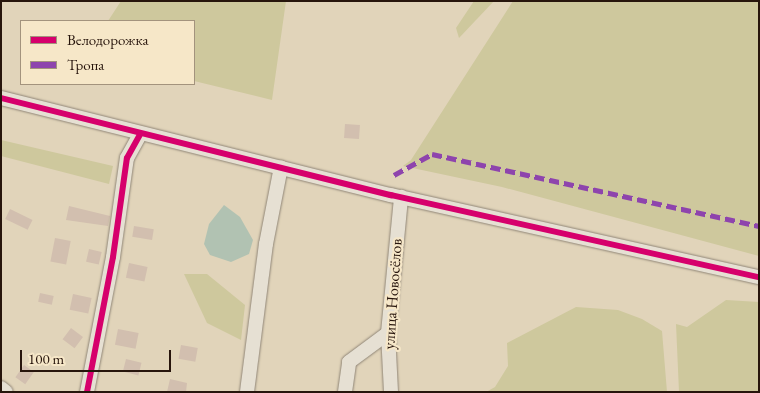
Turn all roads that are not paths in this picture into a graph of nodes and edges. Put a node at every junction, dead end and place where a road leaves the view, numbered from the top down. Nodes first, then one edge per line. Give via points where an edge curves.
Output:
1 (1, 98) edge
2 (140, 134) junction
3 (281, 167) junction
4 (400, 197) junction
5 (759, 277) edge
6 (388, 333) junction
7 (1, 388) edge
8 (6, 392) edge
9 (88, 392) edge
10 (247, 392) edge
11 (345, 392) edge
12 (390, 392) edge

1 - 2 street
2 - 3 street
2 - 9 street via 127,158
3 - 4 street
3 - 10 street via 266,244
4 - 5 street
4 - 6 street, улица Новосёлов
6 - 11 street via 349,362
6 - 12 street, улица Новосёлов
7 - 8 street

